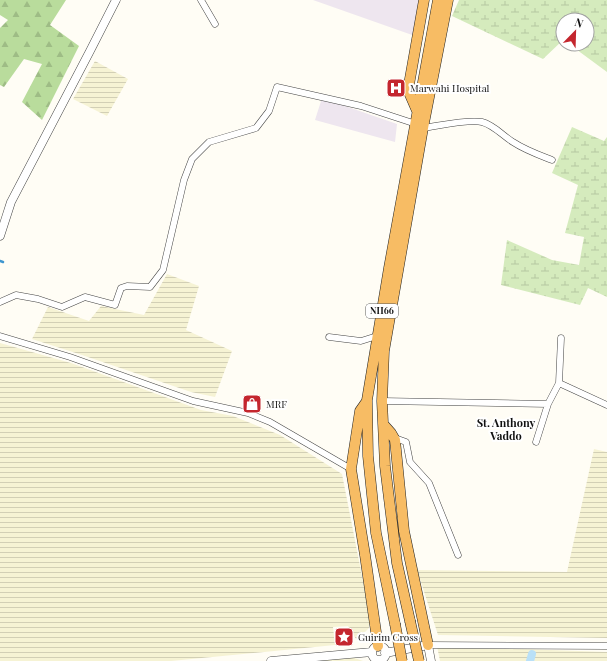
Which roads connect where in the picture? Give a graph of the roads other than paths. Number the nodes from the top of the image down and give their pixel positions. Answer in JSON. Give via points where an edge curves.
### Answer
{"nodes":[{"id":1,"x":116,"y":0,"type":"edge"},
{"id":2,"x":201,"y":0,"type":"edge"},
{"id":3,"x":424,"y":0,"type":"edge"},
{"id":4,"x":438,"y":0,"type":"edge"},
{"id":5,"x":448,"y":0,"type":"edge"},
{"id":6,"x":215,"y":24,"type":"dead end"},
{"id":7,"x":418,"y":113,"type":"junction"},
{"id":8,"x":420,"y":126,"type":"junction"},
{"id":9,"x":552,"y":160,"type":"dead end"},
{"id":10,"x":0,"y":236,"type":"edge"},
{"id":11,"x":0,"y":302,"type":"edge"},
{"id":12,"x":0,"y":336,"type":"edge"},
{"id":13,"x":378,"y":336,"type":"junction"},
{"id":14,"x":329,"y":337,"type":"dead end"},
{"id":15,"x":561,"y":338,"type":"dead end"},
{"id":16,"x":559,"y":382,"type":"junction"},
{"id":17,"x":367,"y":400,"type":"junction"},
{"id":18,"x":382,"y":401,"type":"junction"},
{"id":19,"x":548,"y":404,"type":"junction"},
{"id":20,"x":607,"y":405,"type":"edge"},
{"id":21,"x":383,"y":424,"type":"junction"},
{"id":22,"x":394,"y":438,"type":"junction"},
{"id":23,"x":536,"y":442,"type":"dead end"},
{"id":24,"x":351,"y":469,"type":"junction"},
{"id":25,"x":458,"y":556,"type":"dead end"},
{"id":26,"x":428,"y":645,"type":"junction"},
{"id":27,"x":607,"y":646,"type":"edge"},
{"id":28,"x":380,"y":654,"type":"edge"},
{"id":29,"x":271,"y":661,"type":"edge"},
{"id":30,"x":402,"y":661,"type":"edge"},
{"id":31,"x":419,"y":661,"type":"edge"},
{"id":32,"x":431,"y":661,"type":"edge"}],
"edges":[{"from":1,"to":10,"type":"street","via":[[11,202]]},
{"from":2,"to":6,"type":"street"},
{"from":3,"to":7,"type":"highway","via":[[408,90]]},
{"from":4,"to":7,"type":"highway","number":"NH66"},
{"from":5,"to":8,"type":"highway","number":"NH66"},
{"from":7,"to":8,"type":"highway","number":"NH66"},
{"from":8,"to":9,"type":"street","via":[[482,122],[531,152]]},
{"from":8,"to":11,"type":"street","via":[[361,106],[277,87],[269,111],[256,128],[209,142],[192,159],[184,180],[163,270],[150,287],[121,288],[114,305],[85,297],[62,307],[16,295]]},
{"from":8,"to":13,"type":"highway","number":"NH66","via":[[389,268]]},
{"from":8,"to":18,"type":"highway","number":"NH66","via":[[384,351]]},
{"from":12,"to":24,"type":"street","via":[[70,357],[193,400],[248,413],[270,422]]},
{"from":13,"to":14,"type":"street","via":[[361,341]]},
{"from":13,"to":17,"type":"highway","number":"NH66"},
{"from":15,"to":16,"type":"street"},
{"from":16,"to":19,"type":"street"},
{"from":16,"to":20,"type":"street"},
{"from":17,"to":24,"type":"highway","via":[[360,411]]},
{"from":17,"to":30,"type":"highway","number":"NH66","bridge":true,"via":[[368,456],[376,533]]},
{"from":18,"to":19,"type":"street"},
{"from":18,"to":21,"type":"highway","number":"NH66"},
{"from":19,"to":23,"type":"street"},
{"from":21,"to":22,"type":"highway"},
{"from":21,"to":31,"type":"highway","number":"NH66","bridge":true,"via":[[385,466],[397,562]]},
{"from":22,"to":25,"type":"street","via":[[406,442],[410,462],[428,483]]},
{"from":22,"to":26,"type":"highway","via":[[404,531]]},
{"from":24,"to":28,"type":"highway"},
{"from":26,"to":27,"type":"street"},
{"from":26,"to":28,"type":"street"},
{"from":26,"to":32,"type":"street"},
{"from":28,"to":29,"type":"street"}]}
